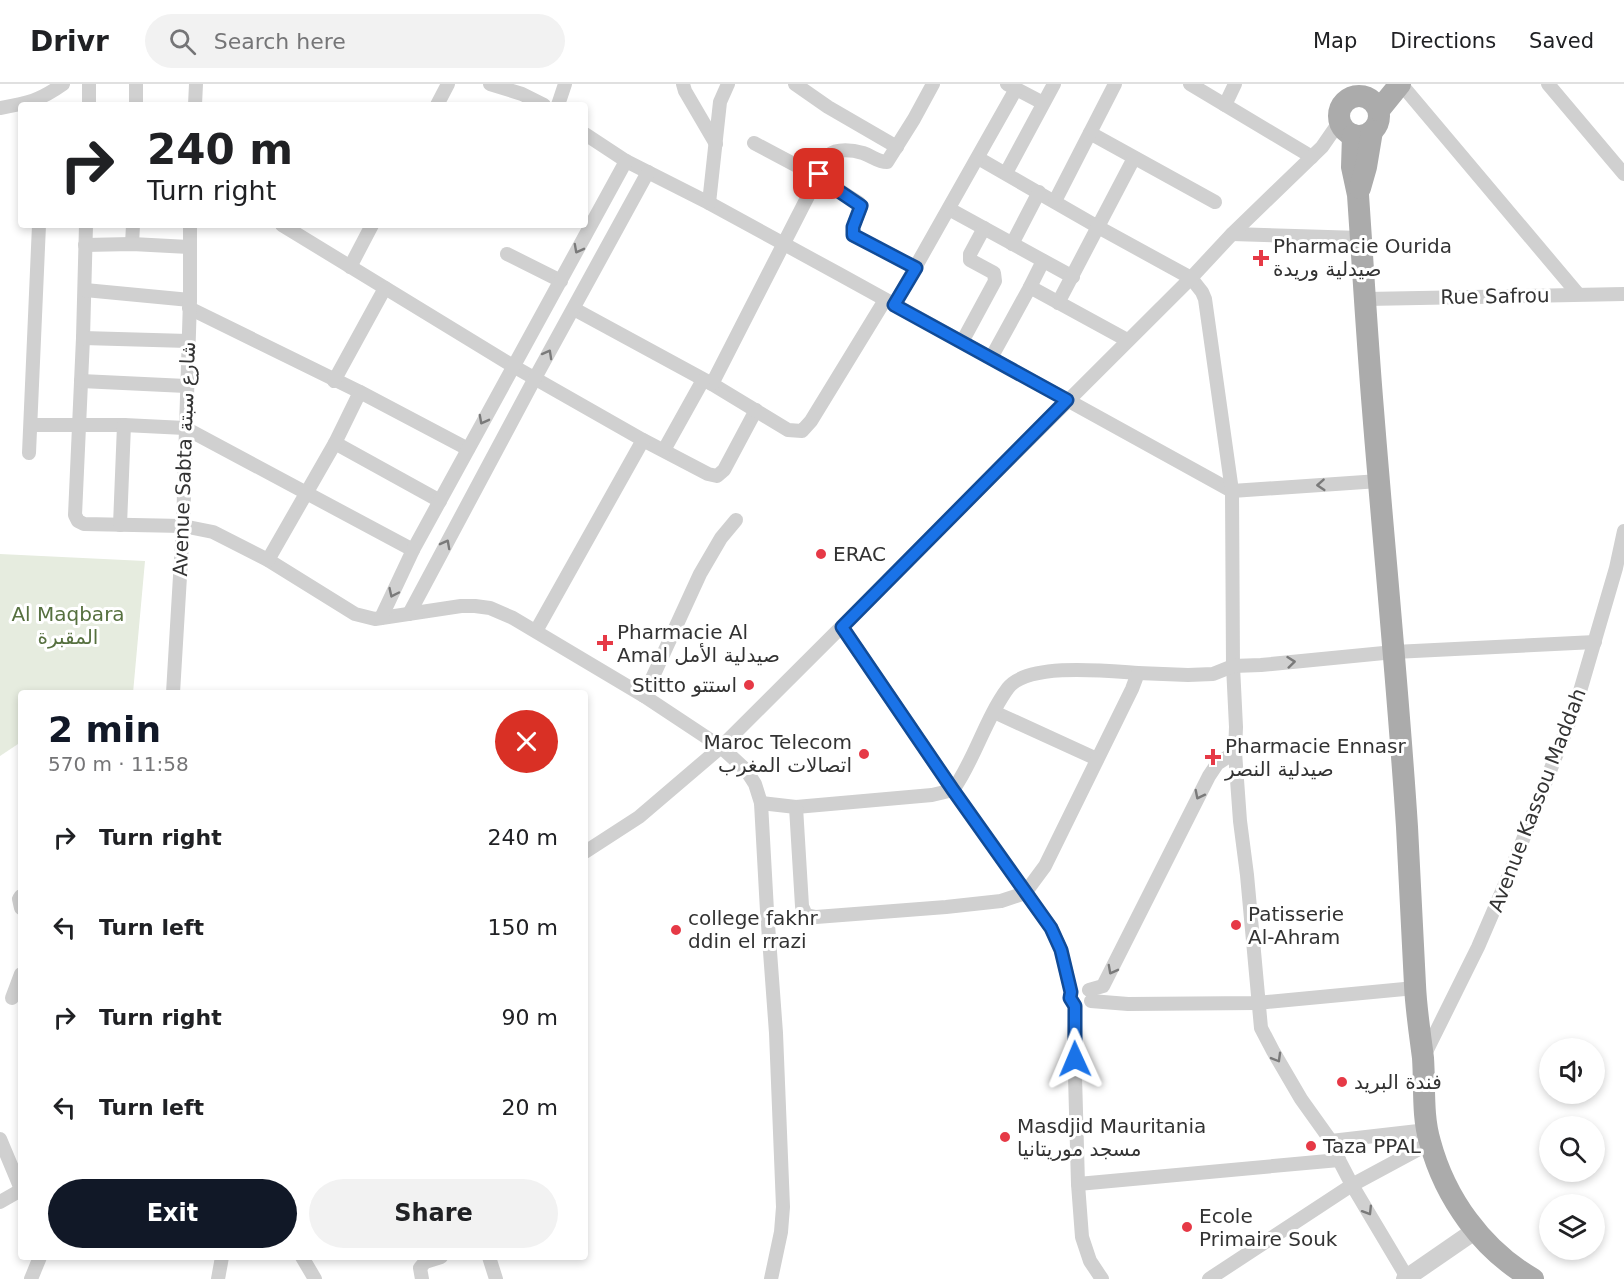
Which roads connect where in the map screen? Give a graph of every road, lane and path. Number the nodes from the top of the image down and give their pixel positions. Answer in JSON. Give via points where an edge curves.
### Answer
{"nodes":[{"id":1,"x":63,"y":84,"type":"edge"},
{"id":2,"x":89,"y":84,"type":"edge"},
{"id":3,"x":136,"y":84,"type":"edge"},
{"id":4,"x":196,"y":84,"type":"edge"},
{"id":5,"x":448,"y":84,"type":"edge"},
{"id":6,"x":490,"y":84,"type":"edge"},
{"id":7,"x":566,"y":84,"type":"edge"},
{"id":8,"x":683,"y":84,"type":"edge"},
{"id":9,"x":728,"y":84,"type":"edge"},
{"id":10,"x":795,"y":84,"type":"edge"},
{"id":11,"x":933,"y":84,"type":"edge"},
{"id":12,"x":1054,"y":84,"type":"edge"},
{"id":13,"x":1115,"y":84,"type":"edge"},
{"id":14,"x":1235,"y":84,"type":"edge"},
{"id":15,"x":1400,"y":84,"type":"edge"},
{"id":16,"x":1548,"y":84,"type":"edge"},
{"id":17,"x":1194,"y":85,"type":"edge"},
{"id":18,"x":1012,"y":87,"type":"edge"},
{"id":19,"x":31,"y":102,"type":"edge"},
{"id":20,"x":89,"y":102,"type":"edge"},
{"id":21,"x":136,"y":102,"type":"edge"},
{"id":22,"x":195,"y":102,"type":"edge"},
{"id":23,"x":439,"y":102,"type":"edge"},
{"id":24,"x":538,"y":102,"type":"edge"},
{"id":25,"x":559,"y":102,"type":"edge"},
{"id":26,"x":1043,"y":103,"type":"junction"},
{"id":27,"x":18,"y":105,"type":"edge"},
{"id":28,"x":1225,"y":105,"type":"junction"},
{"id":29,"x":0,"y":108,"type":"edge"},
{"id":30,"x":1361,"y":116,"type":"edge"},
{"id":31,"x":1090,"y":133,"type":"junction"},
{"id":32,"x":588,"y":136,"type":"edge"},
{"id":33,"x":754,"y":143,"type":"dead end"},
{"id":34,"x":716,"y":144,"type":"junction"},
{"id":35,"x":897,"y":147,"type":"junction"},
{"id":36,"x":1317,"y":152,"type":"junction"},
{"id":37,"x":978,"y":158,"type":"junction"},
{"id":38,"x":1134,"y":158,"type":"junction"},
{"id":39,"x":626,"y":161,"type":"junction"},
{"id":40,"x":648,"y":172,"type":"junction"},
{"id":41,"x":1006,"y":173,"type":"junction"},
{"id":42,"x":1624,"y":174,"type":"edge"},
{"id":43,"x":818,"y":177,"type":"junction"},
{"id":44,"x":1039,"y":192,"type":"junction"},
{"id":45,"x":1055,"y":201,"type":"junction"},
{"id":46,"x":1215,"y":202,"type":"dead end"},
{"id":47,"x":709,"y":203,"type":"junction"},
{"id":48,"x":949,"y":209,"type":"junction"},
{"id":49,"x":1098,"y":227,"type":"junction"},
{"id":50,"x":39,"y":228,"type":"edge"},
{"id":51,"x":86,"y":228,"type":"edge"},
{"id":52,"x":133,"y":228,"type":"edge"},
{"id":53,"x":190,"y":228,"type":"edge"},
{"id":54,"x":287,"y":228,"type":"edge"},
{"id":55,"x":370,"y":228,"type":"edge"},
{"id":56,"x":984,"y":228,"type":"junction"},
{"id":57,"x":1232,"y":234,"type":"junction"},
{"id":58,"x":1361,"y":238,"type":"junction"},
{"id":59,"x":132,"y":244,"type":"junction"},
{"id":60,"x":1012,"y":244,"type":"junction"},
{"id":61,"x":783,"y":245,"type":"junction"},
{"id":62,"x":85,"y":246,"type":"junction"},
{"id":63,"x":189,"y":247,"type":"junction"},
{"id":64,"x":507,"y":254,"type":"dead end"},
{"id":65,"x":1043,"y":261,"type":"junction"},
{"id":66,"x":350,"y":267,"type":"junction"},
{"id":67,"x":916,"y":268,"type":"junction"},
{"id":68,"x":1073,"y":277,"type":"junction"},
{"id":69,"x":1191,"y":278,"type":"junction"},
{"id":70,"x":561,"y":281,"type":"junction"},
{"id":71,"x":385,"y":288,"type":"junction"},
{"id":72,"x":1030,"y":288,"type":"junction"},
{"id":73,"x":85,"y":290,"type":"junction"},
{"id":74,"x":1578,"y":294,"type":"junction"},
{"id":75,"x":1624,"y":294,"type":"edge"},
{"id":76,"x":1366,"y":299,"type":"junction"},
{"id":77,"x":890,"y":303,"type":"junction"},
{"id":78,"x":1058,"y":303,"type":"junction"},
{"id":79,"x":189,"y":304,"type":"junction"},
{"id":80,"x":574,"y":309,"type":"junction"},
{"id":81,"x":83,"y":338,"type":"junction"},
{"id":82,"x":1127,"y":340,"type":"junction"},
{"id":83,"x":188,"y":341,"type":"junction"},
{"id":84,"x":962,"y":342,"type":"junction"},
{"id":85,"x":991,"y":358,"type":"junction"},
{"id":86,"x":513,"y":366,"type":"junction"},
{"id":87,"x":535,"y":378,"type":"junction"},
{"id":88,"x":81,"y":381,"type":"junction"},
{"id":89,"x":334,"y":381,"type":"junction"},
{"id":90,"x":707,"y":382,"type":"junction"},
{"id":91,"x":186,"y":386,"type":"junction"},
{"id":92,"x":360,"y":393,"type":"junction"},
{"id":93,"x":1067,"y":400,"type":"junction"},
{"id":94,"x":756,"y":410,"type":"junction"},
{"id":95,"x":31,"y":425,"type":"junction"},
{"id":96,"x":79,"y":425,"type":"junction"},
{"id":97,"x":124,"y":425,"type":"junction"},
{"id":98,"x":185,"y":429,"type":"junction"},
{"id":99,"x":643,"y":440,"type":"junction"},
{"id":100,"x":335,"y":443,"type":"junction"},
{"id":101,"x":468,"y":449,"type":"junction"},
{"id":102,"x":664,"y":450,"type":"junction"},
{"id":103,"x":29,"y":453,"type":"dead end"},
{"id":104,"x":1379,"y":480,"type":"junction"},
{"id":105,"x":1232,"y":491,"type":"junction"},
{"id":106,"x":306,"y":493,"type":"junction"},
{"id":107,"x":440,"y":501,"type":"junction"},
{"id":108,"x":736,"y":520,"type":"dead end"},
{"id":109,"x":120,"y":525,"type":"junction"},
{"id":110,"x":183,"y":526,"type":"junction"},
{"id":111,"x":1624,"y":531,"type":"edge"},
{"id":112,"x":413,"y":550,"type":"junction"},
{"id":113,"x":268,"y":560,"type":"junction"},
{"id":114,"x":409,"y":614,"type":"junction"},
{"id":115,"x":381,"y":618,"type":"junction"},
{"id":116,"x":842,"y":627,"type":"junction"},
{"id":117,"x":536,"y":631,"type":"junction"},
{"id":118,"x":1594,"y":642,"type":"junction"},
{"id":119,"x":1394,"y":652,"type":"junction"},
{"id":120,"x":1233,"y":666,"type":"junction"},
{"id":121,"x":1138,"y":673,"type":"junction"},
{"id":122,"x":173,"y":690,"type":"edge"},
{"id":123,"x":644,"y":696,"type":"junction"},
{"id":124,"x":994,"y":712,"type":"junction"},
{"id":125,"x":721,"y":747,"type":"junction"},
{"id":126,"x":1235,"y":752,"type":"junction"},
{"id":127,"x":1097,"y":759,"type":"junction"},
{"id":128,"x":953,"y":790,"type":"junction"},
{"id":129,"x":761,"y":803,"type":"junction"},
{"id":130,"x":796,"y":807,"type":"junction"},
{"id":131,"x":588,"y":850,"type":"edge"},
{"id":132,"x":1025,"y":893,"type":"junction"},
{"id":133,"x":18,"y":981,"type":"edge"},
{"id":134,"x":1415,"y":988,"type":"junction"},
{"id":135,"x":1071,"y":992,"type":"junction"},
{"id":136,"x":1090,"y":996,"type":"junction"},
{"id":137,"x":11,"y":998,"type":"edge"},
{"id":138,"x":1257,"y":1004,"type":"junction"},
{"id":139,"x":1075,"y":1006,"type":"junction"},
{"id":140,"x":1423,"y":1059,"type":"junction"},
{"id":141,"x":1428,"y":1136,"type":"junction"},
{"id":142,"x":0,"y":1138,"type":"edge"},
{"id":143,"x":1330,"y":1141,"type":"junction"},
{"id":144,"x":1339,"y":1160,"type":"junction"},
{"id":145,"x":18,"y":1183,"type":"edge"},
{"id":146,"x":1078,"y":1184,"type":"junction"},
{"id":147,"x":1352,"y":1185,"type":"junction"},
{"id":148,"x":18,"y":1192,"type":"edge"},
{"id":149,"x":0,"y":1202,"type":"edge"},
{"id":150,"x":1476,"y":1230,"type":"junction"},
{"id":151,"x":39,"y":1260,"type":"edge"},
{"id":152,"x":221,"y":1260,"type":"edge"},
{"id":153,"x":304,"y":1260,"type":"edge"},
{"id":154,"x":431,"y":1260,"type":"edge"},
{"id":155,"x":490,"y":1260,"type":"edge"},
{"id":156,"x":1407,"y":1278,"type":"edge"},
{"id":157,"x":31,"y":1279,"type":"edge"},
{"id":158,"x":218,"y":1279,"type":"edge"},
{"id":159,"x":315,"y":1279,"type":"edge"},
{"id":160,"x":422,"y":1279,"type":"edge"},
{"id":161,"x":496,"y":1279,"type":"edge"},
{"id":162,"x":771,"y":1279,"type":"edge"},
{"id":163,"x":1102,"y":1279,"type":"edge"},
{"id":164,"x":1209,"y":1279,"type":"edge"},
{"id":165,"x":1533,"y":1279,"type":"edge"}],
"edges":[{"from":1,"to":19,"type":"street"},
{"from":2,"to":20,"type":"street"},
{"from":3,"to":21,"type":"street"},
{"from":4,"to":22,"type":"street"},
{"from":5,"to":23,"type":"street"},
{"from":6,"to":24,"type":"street"},
{"from":7,"to":25,"type":"street"},
{"from":8,"to":34,"type":"street"},
{"from":9,"to":34,"type":"street","via":[[720,102]]},
{"from":10,"to":35,"type":"street"},
{"from":11,"to":35,"type":"street"},
{"from":12,"to":26,"type":"street"},
{"from":13,"to":31,"type":"street"},
{"from":14,"to":28,"type":"street"},
{"from":15,"to":30,"type":"main road"},
{"from":15,"to":74,"type":"street"},
{"from":16,"to":42,"type":"street"},
{"from":17,"to":28,"type":"street"},
{"from":18,"to":26,"type":"street"},
{"from":18,"to":37,"type":"street"},
{"from":26,"to":41,"type":"street"},
{"from":27,"to":29,"type":"street"},
{"from":28,"to":36,"type":"street"},
{"from":30,"to":36,"type":"street"},
{"from":30,"to":58,"type":"main road","via":[[1352,167]]},
{"from":31,"to":38,"type":"street"},
{"from":31,"to":45,"type":"street"},
{"from":32,"to":39,"type":"street"},
{"from":33,"to":43,"type":"street"},
{"from":34,"to":47,"type":"street"},
{"from":35,"to":43,"type":"street","via":[[885,163],[860,152],[833,152]]},
{"from":36,"to":57,"type":"street"},
{"from":37,"to":41,"type":"street"},
{"from":37,"to":48,"type":"street"},
{"from":38,"to":46,"type":"street"},
{"from":38,"to":49,"type":"street"},
{"from":39,"to":40,"type":"street"},
{"from":39,"to":70,"type":"street","one_way":true},
{"from":40,"to":47,"type":"street"},
{"from":40,"to":80,"type":"street"},
{"from":41,"to":44,"type":"street"},
{"from":43,"to":61,"type":"street"},
{"from":43,"to":67,"type":"street","via":[[861,206],[853,235]]},
{"from":44,"to":45,"type":"street"},
{"from":44,"to":60,"type":"street"},
{"from":45,"to":49,"type":"street"},
{"from":47,"to":61,"type":"street"},
{"from":48,"to":56,"type":"street"},
{"from":48,"to":67,"type":"street"},
{"from":49,"to":68,"type":"street"},
{"from":49,"to":69,"type":"street"},
{"from":50,"to":95,"type":"street"},
{"from":51,"to":62,"type":"street"},
{"from":52,"to":59,"type":"street"},
{"from":53,"to":63,"type":"street","name":"Avenue Sabta شارع سبتة"},
{"from":54,"to":66,"type":"street"},
{"from":55,"to":66,"type":"street"},
{"from":56,"to":60,"type":"street"},
{"from":56,"to":84,"type":"street","via":[[970,260],[994,273],[995,281]]},
{"from":57,"to":58,"type":"street"},
{"from":57,"to":69,"type":"street"},
{"from":58,"to":76,"type":"main road"},
{"from":59,"to":62,"type":"street"},
{"from":59,"to":63,"type":"street"},
{"from":60,"to":65,"type":"street"},
{"from":61,"to":77,"type":"street"},
{"from":61,"to":90,"type":"street"},
{"from":62,"to":73,"type":"street"},
{"from":63,"to":79,"type":"street","name":"Avenue Sabta شارع سبتة"},
{"from":64,"to":70,"type":"street"},
{"from":65,"to":68,"type":"street"},
{"from":65,"to":72,"type":"street"},
{"from":66,"to":71,"type":"street"},
{"from":67,"to":77,"type":"street"},
{"from":68,"to":78,"type":"street"},
{"from":69,"to":82,"type":"street"},
{"from":69,"to":105,"type":"street","via":[[1208,307]]},
{"from":70,"to":86,"type":"street"},
{"from":71,"to":86,"type":"street"},
{"from":71,"to":89,"type":"street"},
{"from":72,"to":78,"type":"street"},
{"from":72,"to":85,"type":"street"},
{"from":73,"to":79,"type":"street"},
{"from":73,"to":81,"type":"street"},
{"from":74,"to":75,"type":"street","name":"Rue Safrou"},
{"from":74,"to":76,"type":"street","name":"Rue Safrou"},
{"from":76,"to":104,"type":"main road"},
{"from":77,"to":84,"type":"street"},
{"from":77,"to":94,"type":"street","via":[[802,431],[788,430]]},
{"from":78,"to":82,"type":"street"},
{"from":79,"to":83,"type":"street","name":"Avenue Sabta شارع سبتة"},
{"from":79,"to":89,"type":"street"},
{"from":87,"to":80,"type":"street","one_way":true},
{"from":80,"to":90,"type":"street"},
{"from":81,"to":83,"type":"street"},
{"from":81,"to":88,"type":"street"},
{"from":82,"to":93,"type":"street"},
{"from":83,"to":91,"type":"street","name":"Avenue Sabta شارع سبتة"},
{"from":84,"to":85,"type":"street"},
{"from":85,"to":93,"type":"street"},
{"from":86,"to":87,"type":"street"},
{"from":86,"to":101,"type":"street","one_way":true},
{"from":87,"to":99,"type":"street"},
{"from":114,"to":87,"type":"street","one_way":true},
{"from":88,"to":91,"type":"street"},
{"from":88,"to":96,"type":"street"},
{"from":89,"to":92,"type":"street"},
{"from":90,"to":94,"type":"street"},
{"from":90,"to":102,"type":"street"},
{"from":91,"to":98,"type":"street","name":"Avenue Sabta شارع سبتة"},
{"from":92,"to":100,"type":"street"},
{"from":92,"to":101,"type":"street"},
{"from":93,"to":105,"type":"street"},
{"from":93,"to":116,"type":"street"},
{"from":94,"to":102,"type":"street","via":[[717,476]]},
{"from":95,"to":96,"type":"street"},
{"from":95,"to":103,"type":"street"},
{"from":96,"to":97,"type":"street"},
{"from":96,"to":109,"type":"street","via":[[76,519],[84,524]]},
{"from":97,"to":98,"type":"street"},
{"from":97,"to":109,"type":"street"},
{"from":98,"to":106,"type":"street"},
{"from":98,"to":110,"type":"street","name":"Avenue Sabta شارع سبتة"},
{"from":99,"to":102,"type":"street"},
{"from":99,"to":117,"type":"street"},
{"from":100,"to":106,"type":"street"},
{"from":100,"to":107,"type":"street"},
{"from":101,"to":107,"type":"street"},
{"from":104,"to":105,"type":"street","one_way":true},
{"from":104,"to":119,"type":"main road"},
{"from":105,"to":120,"type":"street"},
{"from":106,"to":112,"type":"street"},
{"from":106,"to":113,"type":"street"},
{"from":107,"to":112,"type":"street"},
{"from":108,"to":123,"type":"street","via":[[700,574]]},
{"from":109,"to":110,"type":"street"},
{"from":110,"to":113,"type":"street","via":[[213,532]]},
{"from":110,"to":122,"type":"street","name":"Avenue Sabta شارع سبتة"},
{"from":111,"to":118,"type":"street","name":"Avenue Kassou Maddah"},
{"from":112,"to":115,"type":"street","one_way":true},
{"from":113,"to":115,"type":"street","via":[[355,614]]},
{"from":114,"to":115,"type":"street"},
{"from":114,"to":117,"type":"street","via":[[475,606],[501,612]]},
{"from":116,"to":125,"type":"street"},
{"from":116,"to":128,"type":"street"},
{"from":117,"to":123,"type":"street"},
{"from":118,"to":119,"type":"street"},
{"from":118,"to":140,"type":"street","name":"Avenue Kassou Maddah","via":[[1575,705],[1509,875]]},
{"from":120,"to":119,"type":"street","one_way":true},
{"from":119,"to":134,"type":"main road"},
{"from":120,"to":121,"type":"street","via":[[1213,674]]},
{"from":120,"to":126,"type":"street"},
{"from":121,"to":124,"type":"street","via":[[1038,673],[1009,686]]},
{"from":121,"to":127,"type":"street"},
{"from":123,"to":125,"type":"street"},
{"from":124,"to":127,"type":"street"},
{"from":124,"to":128,"type":"street"},
{"from":125,"to":129,"type":"street","via":[[746,770]]},
{"from":125,"to":131,"type":"street","via":[[639,817]]},
{"from":126,"to":136,"type":"street","one_way":true,"via":[[1217,764],[1209,776],[1103,986]]},
{"from":126,"to":138,"type":"street"},
{"from":127,"to":132,"type":"street","via":[[1045,866]]},
{"from":128,"to":130,"type":"street"},
{"from":128,"to":132,"type":"street"},
{"from":129,"to":130,"type":"street"},
{"from":129,"to":162,"type":"street","via":[[783,1207]]},
{"from":130,"to":132,"type":"street","via":[[802,906],[806,915],[946,907],[1001,901]]},
{"from":132,"to":135,"type":"street","via":[[1051,928]]},
{"from":133,"to":137,"type":"street"},
{"from":134,"to":138,"type":"street"},
{"from":134,"to":140,"type":"main road"},
{"from":135,"to":136,"type":"street","via":[[1084,987]]},
{"from":135,"to":139,"type":"street"},
{"from":136,"to":138,"type":"street","via":[[1128,1004]]},
{"from":136,"to":139,"type":"street","via":[[1086,1007]]},
{"from":138,"to":143,"type":"street","one_way":true,"via":[[1261,1028],[1273,1052]]},
{"from":139,"to":146,"type":"street"},
{"from":140,"to":141,"type":"main road"},
{"from":141,"to":143,"type":"street"},
{"from":141,"to":147,"type":"street"},
{"from":141,"to":150,"type":"main road","via":[[1448,1189]]},
{"from":142,"to":145,"type":"street"},
{"from":143,"to":144,"type":"street"},
{"from":144,"to":146,"type":"street"},
{"from":144,"to":147,"type":"street"},
{"from":146,"to":163,"type":"street","via":[[1082,1237],[1090,1261]]},
{"from":147,"to":156,"type":"street","one_way":true},
{"from":147,"to":164,"type":"street"},
{"from":148,"to":149,"type":"street"},
{"from":150,"to":156,"type":"street"},
{"from":150,"to":165,"type":"main road","via":[[1506,1261]]},
{"from":151,"to":157,"type":"street"},
{"from":152,"to":158,"type":"street"},
{"from":153,"to":159,"type":"street"},
{"from":154,"to":160,"type":"street","via":[[420,1268]]},
{"from":155,"to":161,"type":"street"}]}
